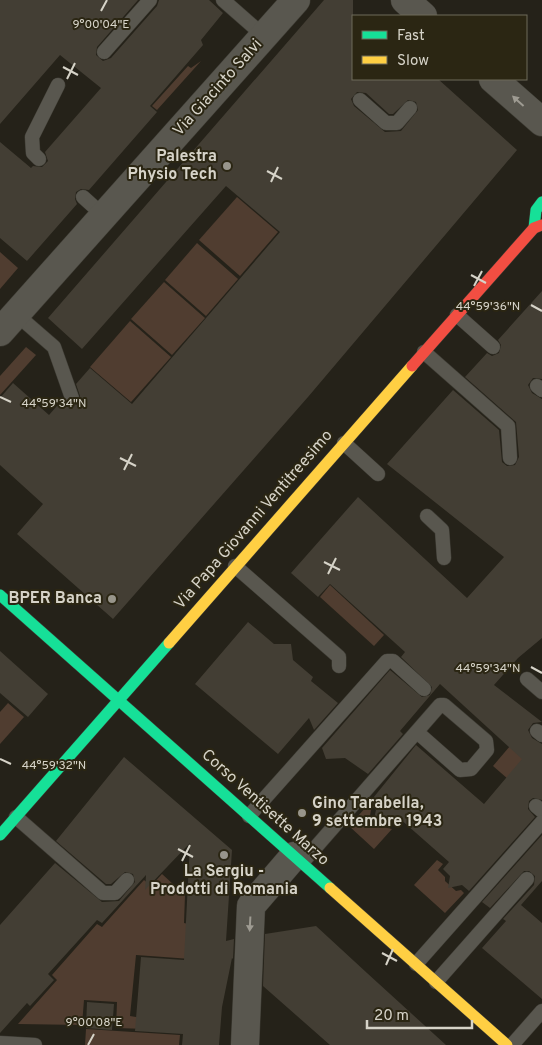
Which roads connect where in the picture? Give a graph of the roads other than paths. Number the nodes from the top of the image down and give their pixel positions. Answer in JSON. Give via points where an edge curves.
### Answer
{"nodes":[{"id":1,"x":150,"y":0,"type":"edge"},
{"id":2,"x":223,"y":0,"type":"edge"},
{"id":3,"x":296,"y":0,"type":"edge"},
{"id":4,"x":264,"y":36,"type":"junction"},
{"id":5,"x":104,"y":52,"type":"dead end"},
{"id":6,"x":494,"y":80,"type":"edge"},
{"id":7,"x":58,"y":85,"type":"dead end"},
{"id":8,"x":360,"y":100,"type":"dead end"},
{"id":9,"x":410,"y":108,"type":"dead end"},
{"id":10,"x":542,"y":122,"type":"edge"},
{"id":11,"x":39,"y":159,"type":"dead end"},
{"id":12,"x":83,"y":197,"type":"dead end"},
{"id":13,"x":542,"y":202,"type":"edge"},
{"id":14,"x":104,"y":216,"type":"junction"},
{"id":15,"x":538,"y":227,"type":"edge"},
{"id":16,"x":457,"y":315,"type":"junction"},
{"id":17,"x":8,"y":323,"type":"edge"},
{"id":18,"x":493,"y":347,"type":"dead end"},
{"id":19,"x":424,"y":352,"type":"junction"},
{"id":20,"x":72,"y":398,"type":"dead end"},
{"id":21,"x":344,"y":443,"type":"junction"},
{"id":22,"x":510,"y":458,"type":"dead end"},
{"id":23,"x":378,"y":474,"type":"dead end"},
{"id":24,"x":426,"y":516,"type":"dead end"},
{"id":25,"x":444,"y":558,"type":"dead end"},
{"id":26,"x":235,"y":566,"type":"junction"},
{"id":27,"x":2,"y":602,"type":"edge"},
{"id":28,"x":339,"y":666,"type":"dead end"},
{"id":29,"x":527,"y":679,"type":"dead end"},
{"id":30,"x":424,"y":689,"type":"dead end"},
{"id":31,"x":542,"y":692,"type":"edge"},
{"id":32,"x":118,"y":700,"type":"junction"},
{"id":33,"x":417,"y":732,"type":"junction"},
{"id":34,"x":249,"y":816,"type":"junction"},
{"id":35,"x":16,"y":818,"type":"junction"},
{"id":36,"x":542,"y":822,"type":"edge"},
{"id":37,"x":0,"y":835,"type":"edge"},
{"id":38,"x":298,"y":860,"type":"junction"},
{"id":39,"x":127,"y":880,"type":"dead end"},
{"id":40,"x":527,"y":880,"type":"dead end"},
{"id":41,"x":416,"y":964,"type":"junction"},
{"id":42,"x":436,"y":982,"type":"junction"},
{"id":43,"x":542,"y":1011,"type":"edge"},
{"id":44,"x":0,"y":1043,"type":"edge"},
{"id":45,"x":35,"y":1045,"type":"edge"},
{"id":46,"x":245,"y":1045,"type":"edge"},
{"id":47,"x":507,"y":1045,"type":"edge"},
{"id":48,"x":512,"y":1045,"type":"edge"}],
"edges":[{"from":1,"to":5,"type":"lane"},
{"from":2,"to":4,"type":"lane"},
{"from":3,"to":4,"type":"street","name":"Via Giacinto Salvi"},
{"from":4,"to":14,"type":"street","name":"Via Giacinto Salvi"},
{"from":10,"to":6,"type":"street","one_way":true},
{"from":7,"to":11,"type":"lane","via":[[32,137],[33,153]]},
{"from":8,"to":9,"type":"lane","via":[[386,123],[397,123]]},
{"from":12,"to":14,"type":"lane"},
{"from":13,"to":15,"type":"street","name":"Via Papa Giovanni Ventitreesimo","via":[[536,210]]},
{"from":14,"to":17,"type":"street","name":"Via Giacinto Salvi"},
{"from":15,"to":16,"type":"street","name":"Via Papa Giovanni Ventitreesimo"},
{"from":16,"to":18,"type":"lane"},
{"from":16,"to":19,"type":"street","name":"Via Papa Giovanni Ventitreesimo"},
{"from":17,"to":20,"type":"lane","via":[[54,347]]},
{"from":19,"to":21,"type":"street","name":"Via Papa Giovanni Ventitreesimo"},
{"from":19,"to":22,"type":"lane","via":[[508,426]]},
{"from":21,"to":23,"type":"lane"},
{"from":21,"to":26,"type":"street","name":"Via Papa Giovanni Ventitreesimo"},
{"from":24,"to":25,"type":"lane","via":[[442,530]]},
{"from":26,"to":28,"type":"lane","via":[[339,657]]},
{"from":26,"to":32,"type":"street","name":"Via Papa Giovanni Ventitreesimo"},
{"from":27,"to":32,"type":"street","name":"Corso Ventisette Marzo"},
{"from":29,"to":31,"type":"lane"},
{"from":30,"to":34,"type":"lane","via":[[394,661],[387,661]]},
{"from":32,"to":34,"type":"street","name":"Corso Ventisette Marzo"},
{"from":32,"to":35,"type":"street","name":"Via Papa Giovanni Ventitreesimo"},
{"from":33,"to":33,"type":"lane","via":[[460,770],[471,769],[487,750],[486,741],[444,705]]},
{"from":33,"to":38,"type":"lane"},
{"from":34,"to":38,"type":"street","name":"Corso Ventisette Marzo"},
{"from":35,"to":37,"type":"street","name":"Via Papa Giovanni Ventitreesimo"},
{"from":35,"to":39,"type":"lane","via":[[103,893],[115,893]]},
{"from":36,"to":41,"type":"lane"},
{"from":38,"to":41,"type":"street","name":"Corso Ventisette Marzo"},
{"from":38,"to":46,"type":"street","one_way":true,"via":[[251,906]]},
{"from":40,"to":42,"type":"lane"},
{"from":41,"to":42,"type":"street","name":"Corso Ventisette Marzo"},
{"from":42,"to":47,"type":"street","name":"Corso Ventisette Marzo"},
{"from":43,"to":48,"type":"lane"},
{"from":44,"to":45,"type":"lane"}]}
